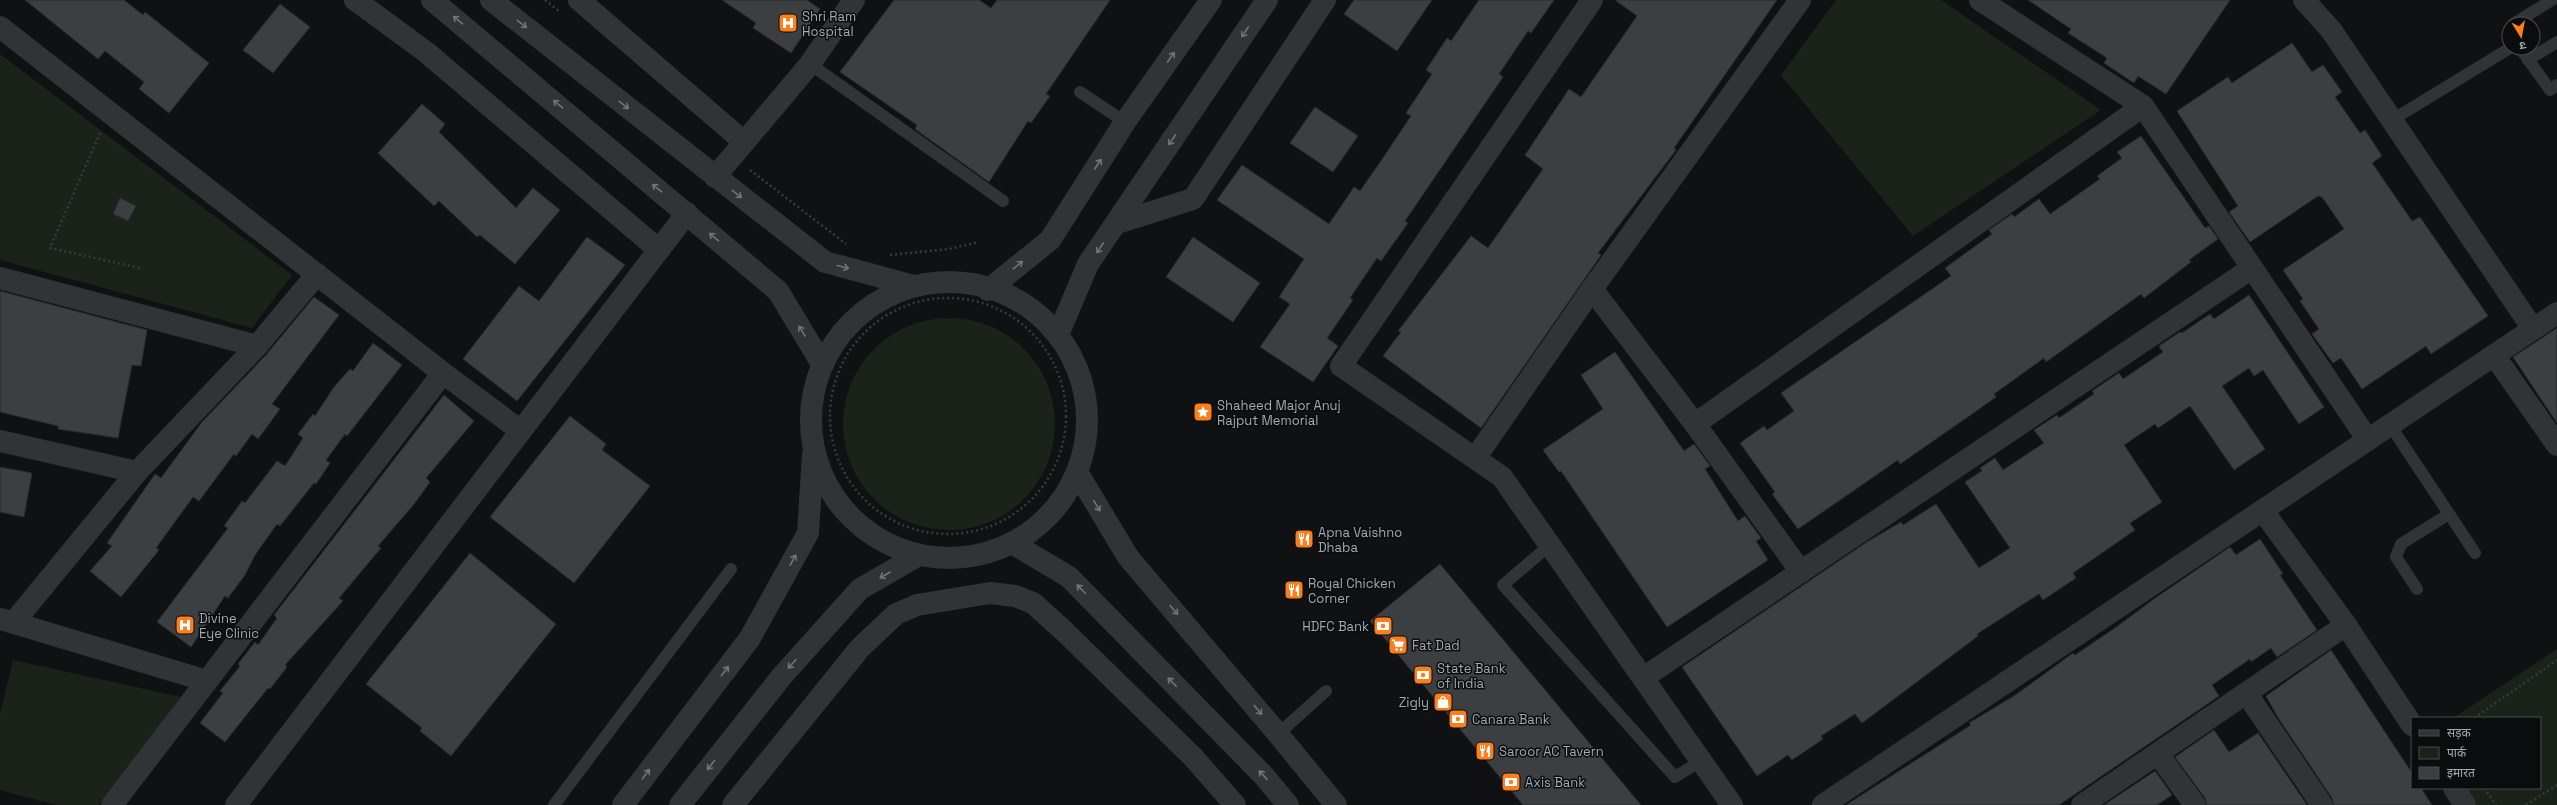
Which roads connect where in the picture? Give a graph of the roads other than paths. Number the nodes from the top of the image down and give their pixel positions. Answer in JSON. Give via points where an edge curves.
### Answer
{"nodes":[{"id":1,"x":355,"y":0,"type":"edge"},
{"id":2,"x":432,"y":0,"type":"edge"},
{"id":3,"x":491,"y":0,"type":"edge"},
{"id":4,"x":579,"y":0,"type":"edge"},
{"id":5,"x":854,"y":0,"type":"edge"},
{"id":6,"x":1267,"y":0,"type":"edge"},
{"id":7,"x":1325,"y":0,"type":"edge"},
{"id":8,"x":1592,"y":0,"type":"edge"},
{"id":9,"x":1800,"y":0,"type":"edge"},
{"id":10,"x":1980,"y":0,"type":"edge"},
{"id":11,"x":2552,"y":0,"type":"edge"},
{"id":12,"x":1206,"y":2,"type":"edge"},
{"id":13,"x":2309,"y":2,"type":"edge"},
{"id":14,"x":2526,"y":16,"type":"edge"},
{"id":15,"x":0,"y":27,"type":"edge"},
{"id":16,"x":2557,"y":42,"type":"edge"},
{"id":17,"x":2501,"y":53,"type":"edge"},
{"id":18,"x":2525,"y":56,"type":"edge"},
{"id":19,"x":2528,"y":60,"type":"junction"},
{"id":20,"x":810,"y":64,"type":"junction"},
{"id":21,"x":2557,"y":85,"type":"edge"},
{"id":22,"x":1080,"y":92,"type":"dead end"},
{"id":23,"x":2143,"y":106,"type":"junction"},
{"id":24,"x":2392,"y":120,"type":"junction"},
{"id":25,"x":1125,"y":122,"type":"junction"},
{"id":26,"x":743,"y":141,"type":"junction"},
{"id":27,"x":715,"y":177,"type":"junction"},
{"id":28,"x":1004,"y":201,"type":"dead end"},
{"id":29,"x":687,"y":213,"type":"junction"},
{"id":30,"x":1117,"y":222,"type":"junction"},
{"id":31,"x":659,"y":250,"type":"junction"},
{"id":32,"x":2252,"y":268,"type":"junction"},
{"id":33,"x":317,"y":274,"type":"junction"},
{"id":34,"x":0,"y":278,"type":"edge"},
{"id":35,"x":914,"y":286,"type":"junction"},
{"id":36,"x":1592,"y":289,"type":"junction"},
{"id":37,"x":988,"y":290,"type":"junction"},
{"id":38,"x":2557,"y":313,"type":"edge"},
{"id":39,"x":2533,"y":329,"type":"junction"},
{"id":40,"x":1058,"y":335,"type":"junction"},
{"id":41,"x":257,"y":346,"type":"junction"},
{"id":42,"x":2494,"y":355,"type":"junction"},
{"id":43,"x":822,"y":364,"type":"junction"},
{"id":44,"x":443,"y":373,"type":"junction"},
{"id":45,"x":1695,"y":424,"type":"junction"},
{"id":46,"x":2390,"y":425,"type":"junction"},
{"id":47,"x":521,"y":431,"type":"junction"},
{"id":48,"x":2368,"y":440,"type":"junction"},
{"id":49,"x":0,"y":441,"type":"edge"},
{"id":50,"x":2557,"y":445,"type":"edge"},
{"id":51,"x":814,"y":452,"type":"junction"},
{"id":52,"x":1476,"y":457,"type":"junction"},
{"id":53,"x":137,"y":472,"type":"junction"},
{"id":54,"x":1077,"y":472,"type":"junction"},
{"id":55,"x":2263,"y":510,"type":"junction"},
{"id":56,"x":2449,"y":514,"type":"junction"},
{"id":57,"x":1012,"y":543,"type":"junction"},
{"id":58,"x":1550,"y":545,"type":"junction"},
{"id":59,"x":2475,"y":553,"type":"dead end"},
{"id":60,"x":919,"y":555,"type":"junction"},
{"id":61,"x":731,"y":569,"type":"dead end"},
{"id":62,"x":1801,"y":572,"type":"junction"},
{"id":63,"x":2417,"y":589,"type":"dead end"},
{"id":64,"x":7,"y":620,"type":"edge"},
{"id":65,"x":2346,"y":625,"type":"junction"},
{"id":66,"x":1643,"y":678,"type":"junction"},
{"id":67,"x":207,"y":681,"type":"junction"},
{"id":68,"x":1326,"y":691,"type":"dead end"},
{"id":69,"x":2247,"y":694,"type":"junction"},
{"id":70,"x":2411,"y":723,"type":"edge"},
{"id":71,"x":1278,"y":734,"type":"junction"},
{"id":72,"x":2158,"y":754,"type":"junction"},
{"id":73,"x":1701,"y":761,"type":"junction"},
{"id":74,"x":2455,"y":789,"type":"edge"},
{"id":75,"x":112,"y":805,"type":"edge"},
{"id":76,"x":236,"y":805,"type":"edge"},
{"id":77,"x":554,"y":805,"type":"edge"},
{"id":78,"x":623,"y":805,"type":"edge"},
{"id":79,"x":680,"y":805,"type":"edge"},
{"id":80,"x":733,"y":805,"type":"edge"},
{"id":81,"x":1235,"y":805,"type":"edge"},
{"id":82,"x":1287,"y":805,"type":"edge"},
{"id":83,"x":1336,"y":805,"type":"edge"},
{"id":84,"x":1732,"y":805,"type":"edge"},
{"id":85,"x":1823,"y":805,"type":"edge"},
{"id":86,"x":2082,"y":805,"type":"edge"},
{"id":87,"x":2195,"y":805,"type":"edge"},
{"id":88,"x":2322,"y":805,"type":"edge"},
{"id":89,"x":2465,"y":805,"type":"edge"}],
"edges":[{"from":1,"to":31,"type":"street","via":[[426,52]]},
{"from":29,"to":2,"type":"street","one_way":true},
{"from":3,"to":27,"type":"street","one_way":true},
{"from":4,"to":26,"type":"street"},
{"from":5,"to":20,"type":"street"},
{"from":6,"to":30,"type":"street","one_way":true},
{"from":7,"to":30,"type":"street","via":[[1193,199]]},
{"from":8,"to":52,"type":"street","via":[[1341,366]]},
{"from":9,"to":36,"type":"street"},
{"from":10,"to":23,"type":"street"},
{"from":11,"to":14,"type":"lane"},
{"from":25,"to":12,"type":"street","one_way":true},
{"from":13,"to":24,"type":"street","via":[[2332,30]]},
{"from":15,"to":33,"type":"street"},
{"from":16,"to":19,"type":"lane"},
{"from":17,"to":24,"type":"lane"},
{"from":18,"to":19,"type":"lane"},
{"from":19,"to":21,"type":"lane","via":[[2550,90]]},
{"from":20,"to":26,"type":"street"},
{"from":20,"to":28,"type":"lane"},
{"from":22,"to":25,"type":"lane"},
{"from":23,"to":32,"type":"street"},
{"from":23,"to":45,"type":"street"},
{"from":24,"to":39,"type":"street"},
{"from":37,"to":25,"type":"street","one_way":true,"via":[[1050,240]]},
{"from":26,"to":27,"type":"street"},
{"from":27,"to":35,"type":"street","one_way":true,"via":[[825,262]]},
{"from":29,"to":31,"type":"street"},
{"from":43,"to":29,"type":"street","one_way":true,"via":[[778,291]]},
{"from":30,"to":40,"type":"street","one_way":true,"via":[[1088,264]]},
{"from":31,"to":47,"type":"street"},
{"from":32,"to":48,"type":"street"},
{"from":32,"to":62,"type":"street"},
{"from":33,"to":41,"type":"street"},
{"from":33,"to":44,"type":"street"},
{"from":34,"to":41,"type":"street"},
{"from":35,"to":37,"type":"street","via":[[964,282]]},
{"from":35,"to":43,"type":"street","via":[[871,306],[846,327]]},
{"from":36,"to":45,"type":"street"},
{"from":36,"to":52,"type":"street"},
{"from":37,"to":40,"type":"street","via":[[1014,298]]},
{"from":38,"to":39,"type":"street"},
{"from":39,"to":42,"type":"street"},
{"from":40,"to":54,"type":"street","via":[[1072,355],[1081,377],[1087,405],[1087,438]]},
{"from":41,"to":53,"type":"street"},
{"from":42,"to":46,"type":"street"},
{"from":42,"to":50,"type":"street"},
{"from":43,"to":51,"type":"street","via":[[811,399],[810,427]]},
{"from":44,"to":47,"type":"street"},
{"from":44,"to":67,"type":"street"},
{"from":45,"to":62,"type":"street"},
{"from":46,"to":48,"type":"street"},
{"from":46,"to":56,"type":"lane"},
{"from":47,"to":76,"type":"street"},
{"from":48,"to":55,"type":"street"},
{"from":49,"to":53,"type":"street"},
{"from":51,"to":60,"type":"street","via":[[833,496],[871,535]]},
{"from":78,"to":51,"type":"street","one_way":true,"via":[[750,638],[808,533]]},
{"from":52,"to":58,"type":"street","via":[[1502,477]]},
{"from":53,"to":64,"type":"street"},
{"from":54,"to":57,"type":"street","via":[[1052,512]]},
{"from":54,"to":71,"type":"street","one_way":true,"via":[[1128,556]]},
{"from":55,"to":65,"type":"street"},
{"from":55,"to":85,"type":"street"},
{"from":56,"to":59,"type":"lane"},
{"from":56,"to":63,"type":"lane","via":[[2401,544],[2398,549],[2396,557]]},
{"from":57,"to":60,"type":"street","via":[[986,553],[962,558]]},
{"from":82,"to":57,"type":"street","one_way":true,"via":[[1264,776],[1070,577]]},
{"from":58,"to":66,"type":"street"},
{"from":58,"to":73,"type":"lane","via":[[1503,585],[1675,777]]},
{"from":60,"to":79,"type":"street","one_way":true,"via":[[860,589],[782,676]]},
{"from":61,"to":77,"type":"lane"},
{"from":62,"to":66,"type":"street"},
{"from":64,"to":67,"type":"street"},
{"from":65,"to":69,"type":"street"},
{"from":65,"to":70,"type":"street"},
{"from":66,"to":73,"type":"street"},
{"from":67,"to":75,"type":"street"},
{"from":68,"to":71,"type":"lane"},
{"from":69,"to":72,"type":"street"},
{"from":69,"to":88,"type":"street"},
{"from":71,"to":83,"type":"street"},
{"from":72,"to":86,"type":"street"},
{"from":72,"to":87,"type":"street"},
{"from":73,"to":84,"type":"street"},
{"from":74,"to":89,"type":"street"},
{"from":80,"to":81,"type":"street","via":[[860,648],[896,614],[916,605],[990,593],[1015,596],[1033,603],[1064,630],[1188,752]]}]}
